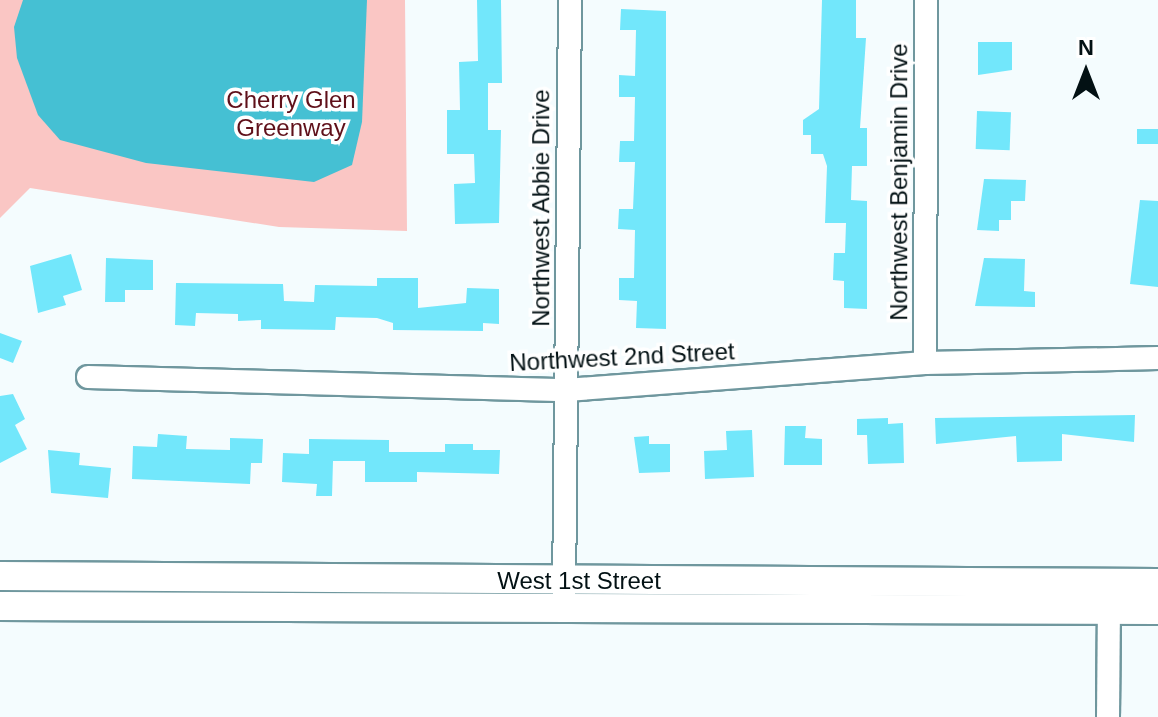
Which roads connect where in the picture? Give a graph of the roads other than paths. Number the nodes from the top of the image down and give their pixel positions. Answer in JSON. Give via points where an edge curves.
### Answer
{"nodes":[{"id":1,"x":570,"y":0,"type":"edge"},
{"id":2,"x":926,"y":0,"type":"edge"},
{"id":3,"x":1158,"y":358,"type":"edge"},
{"id":4,"x":925,"y":363,"type":"junction"},
{"id":5,"x":88,"y":377,"type":"dead end"},
{"id":6,"x":566,"y":390,"type":"junction"},
{"id":7,"x":0,"y":576,"type":"edge"},
{"id":8,"x":1158,"y":583,"type":"edge"},
{"id":9,"x":564,"y":595,"type":"junction"},
{"id":10,"x":1109,"y":597,"type":"junction"},
{"id":11,"x":0,"y":606,"type":"edge"},
{"id":12,"x":1158,"y":610,"type":"edge"},
{"id":13,"x":1108,"y":717,"type":"edge"}],
"edges":[{"from":1,"to":6,"type":"street","name":"Northwest Abbie Drive"},
{"from":2,"to":4,"type":"street","name":"Northwest Benjamin Drive"},
{"from":3,"to":4,"type":"street","name":"Northwest 2nd Street"},
{"from":4,"to":6,"type":"street","name":"Northwest 2nd Street"},
{"from":5,"to":6,"type":"street","name":"Northwest 2nd Street"},
{"from":6,"to":9,"type":"street","name":"Northwest Abbie Drive"},
{"from":7,"to":9,"type":"main road","name":"West 1st Street"},
{"from":8,"to":10,"type":"main road","name":"West 1st Street"},
{"from":9,"to":10,"type":"main road","name":"West 1st Street"},
{"from":9,"to":11,"type":"main road","name":"West 1st Street"},
{"from":10,"to":12,"type":"main road","name":"West 1st Street"},
{"from":10,"to":13,"type":"street"}]}
